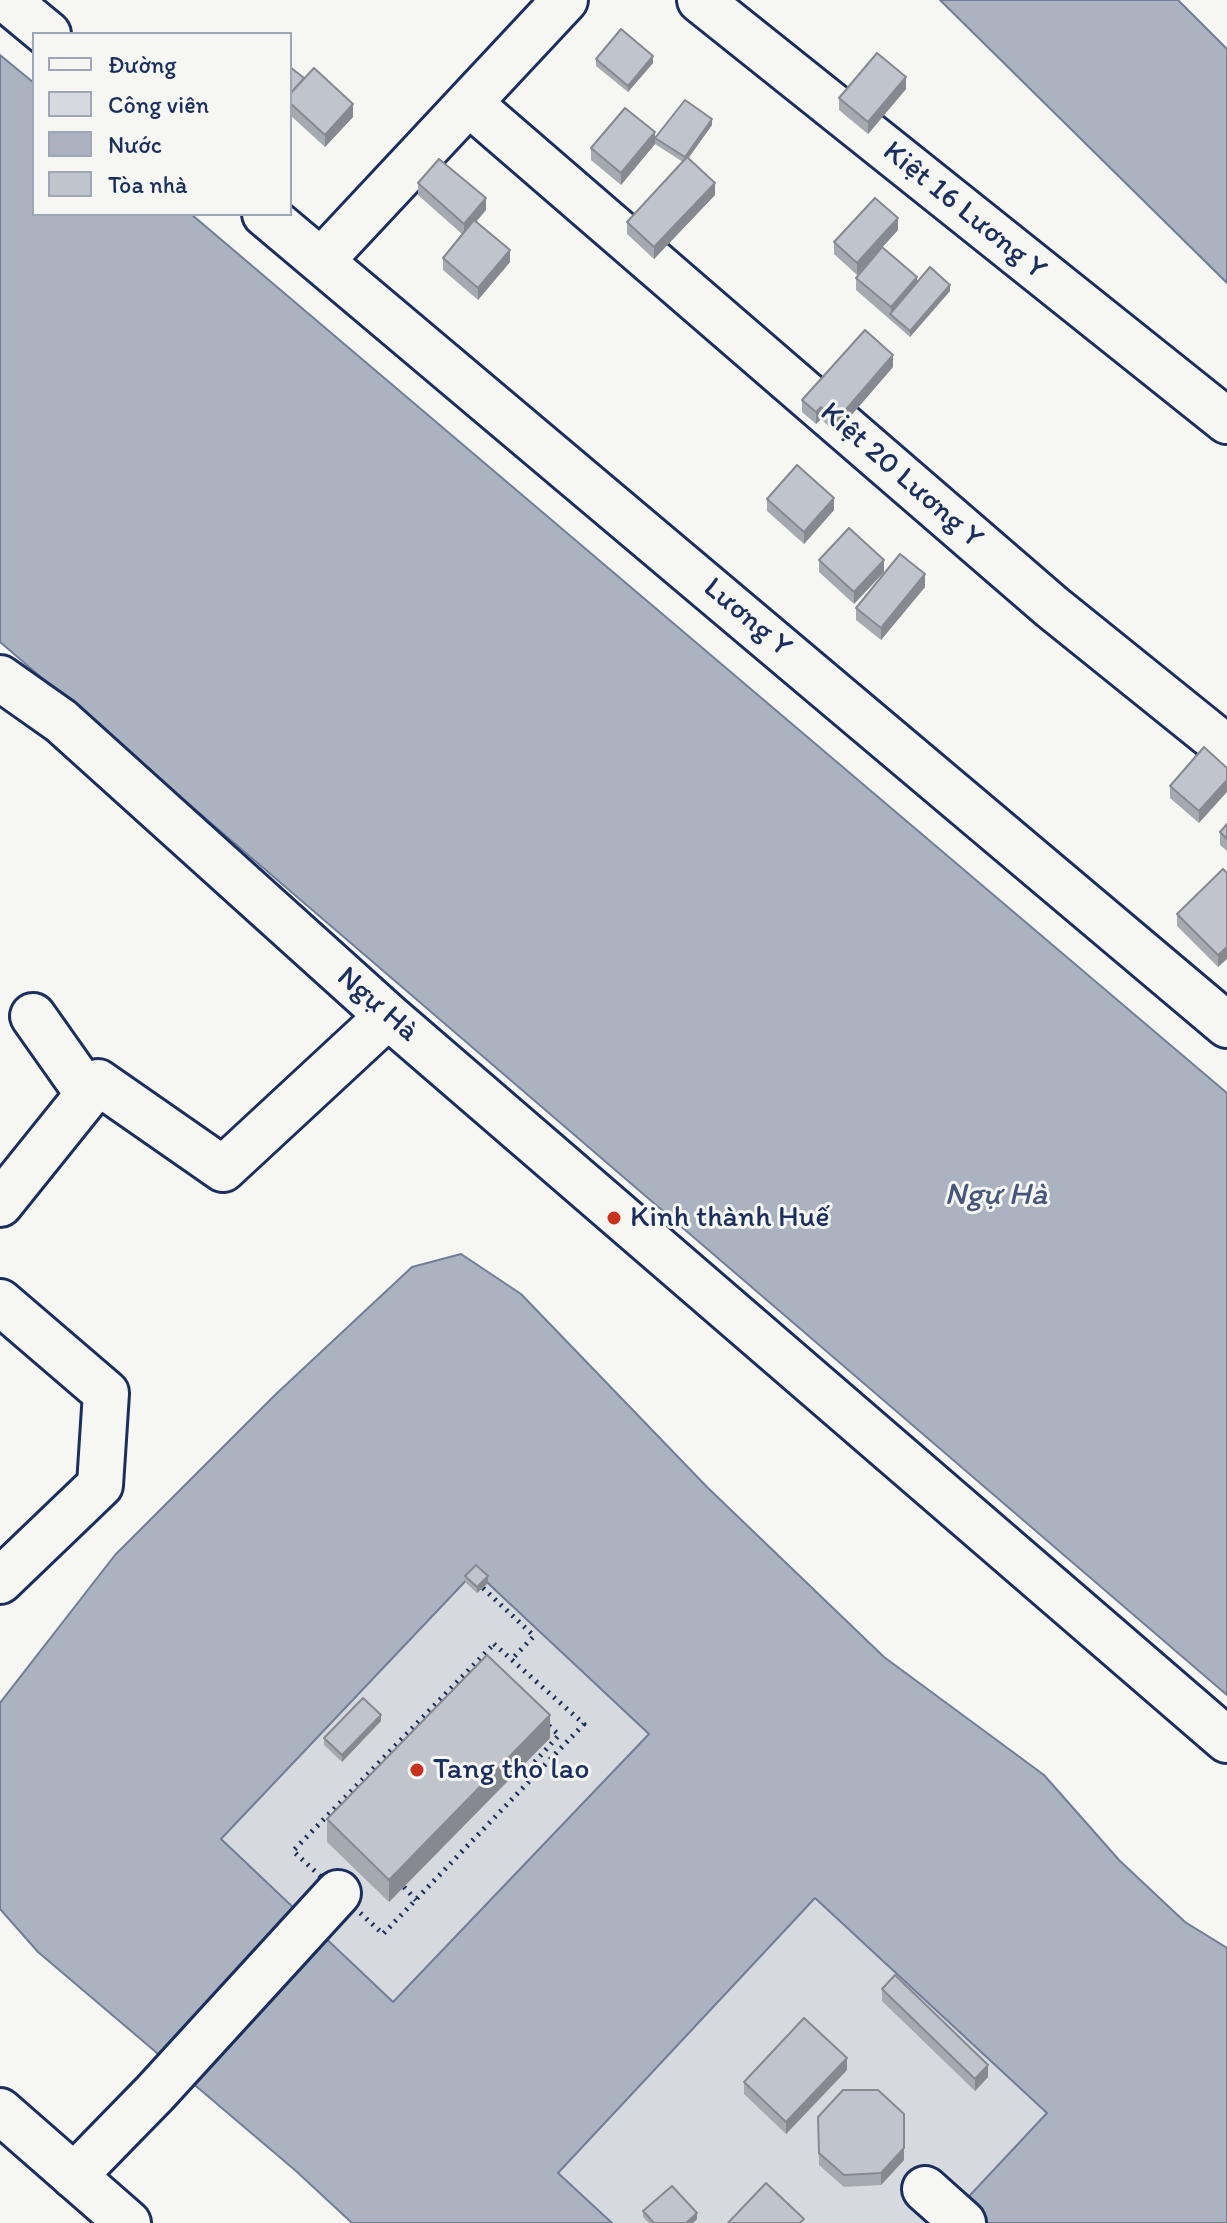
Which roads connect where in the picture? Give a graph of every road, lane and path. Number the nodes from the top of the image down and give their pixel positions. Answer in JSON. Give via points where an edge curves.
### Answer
{"nodes":[{"id":1,"x":7,"y":0,"type":"edge"},
{"id":2,"x":565,"y":0,"type":"edge"},
{"id":3,"x":700,"y":0,"type":"edge"},
{"id":4,"x":46,"y":32,"type":"edge"},
{"id":5,"x":470,"y":104,"type":"junction"},
{"id":6,"x":267,"y":216,"type":"edge"},
{"id":7,"x":321,"y":261,"type":"junction"},
{"id":8,"x":1227,"y":421,"type":"edge"},
{"id":9,"x":0,"y":678,"type":"edge"},
{"id":10,"x":1227,"y":748,"type":"edge"},
{"id":11,"x":33,"y":1016,"type":"dead end"},
{"id":12,"x":388,"y":1016,"type":"junction"},
{"id":13,"x":1227,"y":1025,"type":"edge"},
{"id":14,"x":88,"y":1094,"type":"junction"},
{"id":15,"x":0,"y":1204,"type":"edge"},
{"id":16,"x":0,"y":1302,"type":"edge"},
{"id":17,"x":0,"y":1581,"type":"edge"},
{"id":18,"x":483,"y":1588,"type":"edge"},
{"id":19,"x":512,"y":1659,"type":"junction"},
{"id":20,"x":445,"y":1695,"type":"junction"},
{"id":21,"x":452,"y":1700,"type":"edge"},
{"id":22,"x":541,"y":1718,"type":"edge"},
{"id":23,"x":1227,"y":1740,"type":"edge"},
{"id":24,"x":536,"y":1774,"type":"junction"},
{"id":25,"x":327,"y":1815,"type":"junction"},
{"id":26,"x":334,"y":1821,"type":"edge"},
{"id":27,"x":404,"y":1887,"type":"edge"},
{"id":28,"x":416,"y":1900,"type":"junction"},
{"id":29,"x":326,"y":1906,"type":"junction"},
{"id":30,"x":0,"y":2111,"type":"edge"},
{"id":31,"x":74,"y":2176,"type":"junction"},
{"id":32,"x":925,"y":2189,"type":"dead end"},
{"id":33,"x":128,"y":2223,"type":"edge"},
{"id":34,"x":963,"y":2223,"type":"edge"}],
"edges":[{"from":1,"to":4,"type":"street"},
{"from":2,"to":5,"type":"street"},
{"from":3,"to":8,"type":"street","name":"Kiệt 16 Lương Y"},
{"from":5,"to":7,"type":"street"},
{"from":5,"to":10,"type":"street","name":"Kiệt 20 Lương Y","via":[[1052,607]]},
{"from":6,"to":7,"type":"street","name":"Lương Y"},
{"from":7,"to":13,"type":"street","name":"Lương Y"},
{"from":9,"to":12,"type":"street","name":"Ngự Hà","via":[[61,721]]},
{"from":11,"to":14,"type":"street"},
{"from":12,"to":14,"type":"street","via":[[223,1169],[98,1082]]},
{"from":12,"to":23,"type":"street","name":"Ngự Hà"},
{"from":14,"to":15,"type":"street"},
{"from":16,"to":17,"type":"street","via":[[106,1393],[100,1485]]},
{"from":18,"to":19,"type":"path","via":[[534,1636]]},
{"from":19,"to":20,"type":"path","via":[[494,1644]]},
{"from":19,"to":24,"type":"path","via":[[584,1724]]},
{"from":20,"to":21,"type":"path"},
{"from":20,"to":25,"type":"path"},
{"from":22,"to":24,"type":"path","via":[[559,1735],[530,1767]]},
{"from":24,"to":28,"type":"path"},
{"from":25,"to":26,"type":"path"},
{"from":25,"to":29,"type":"path","via":[[293,1851]]},
{"from":27,"to":28,"type":"path"},
{"from":28,"to":29,"type":"path","via":[[383,1934]]},
{"from":29,"to":31,"type":"street"},
{"from":30,"to":31,"type":"street"},
{"from":31,"to":33,"type":"street"},
{"from":32,"to":34,"type":"street"}]}
